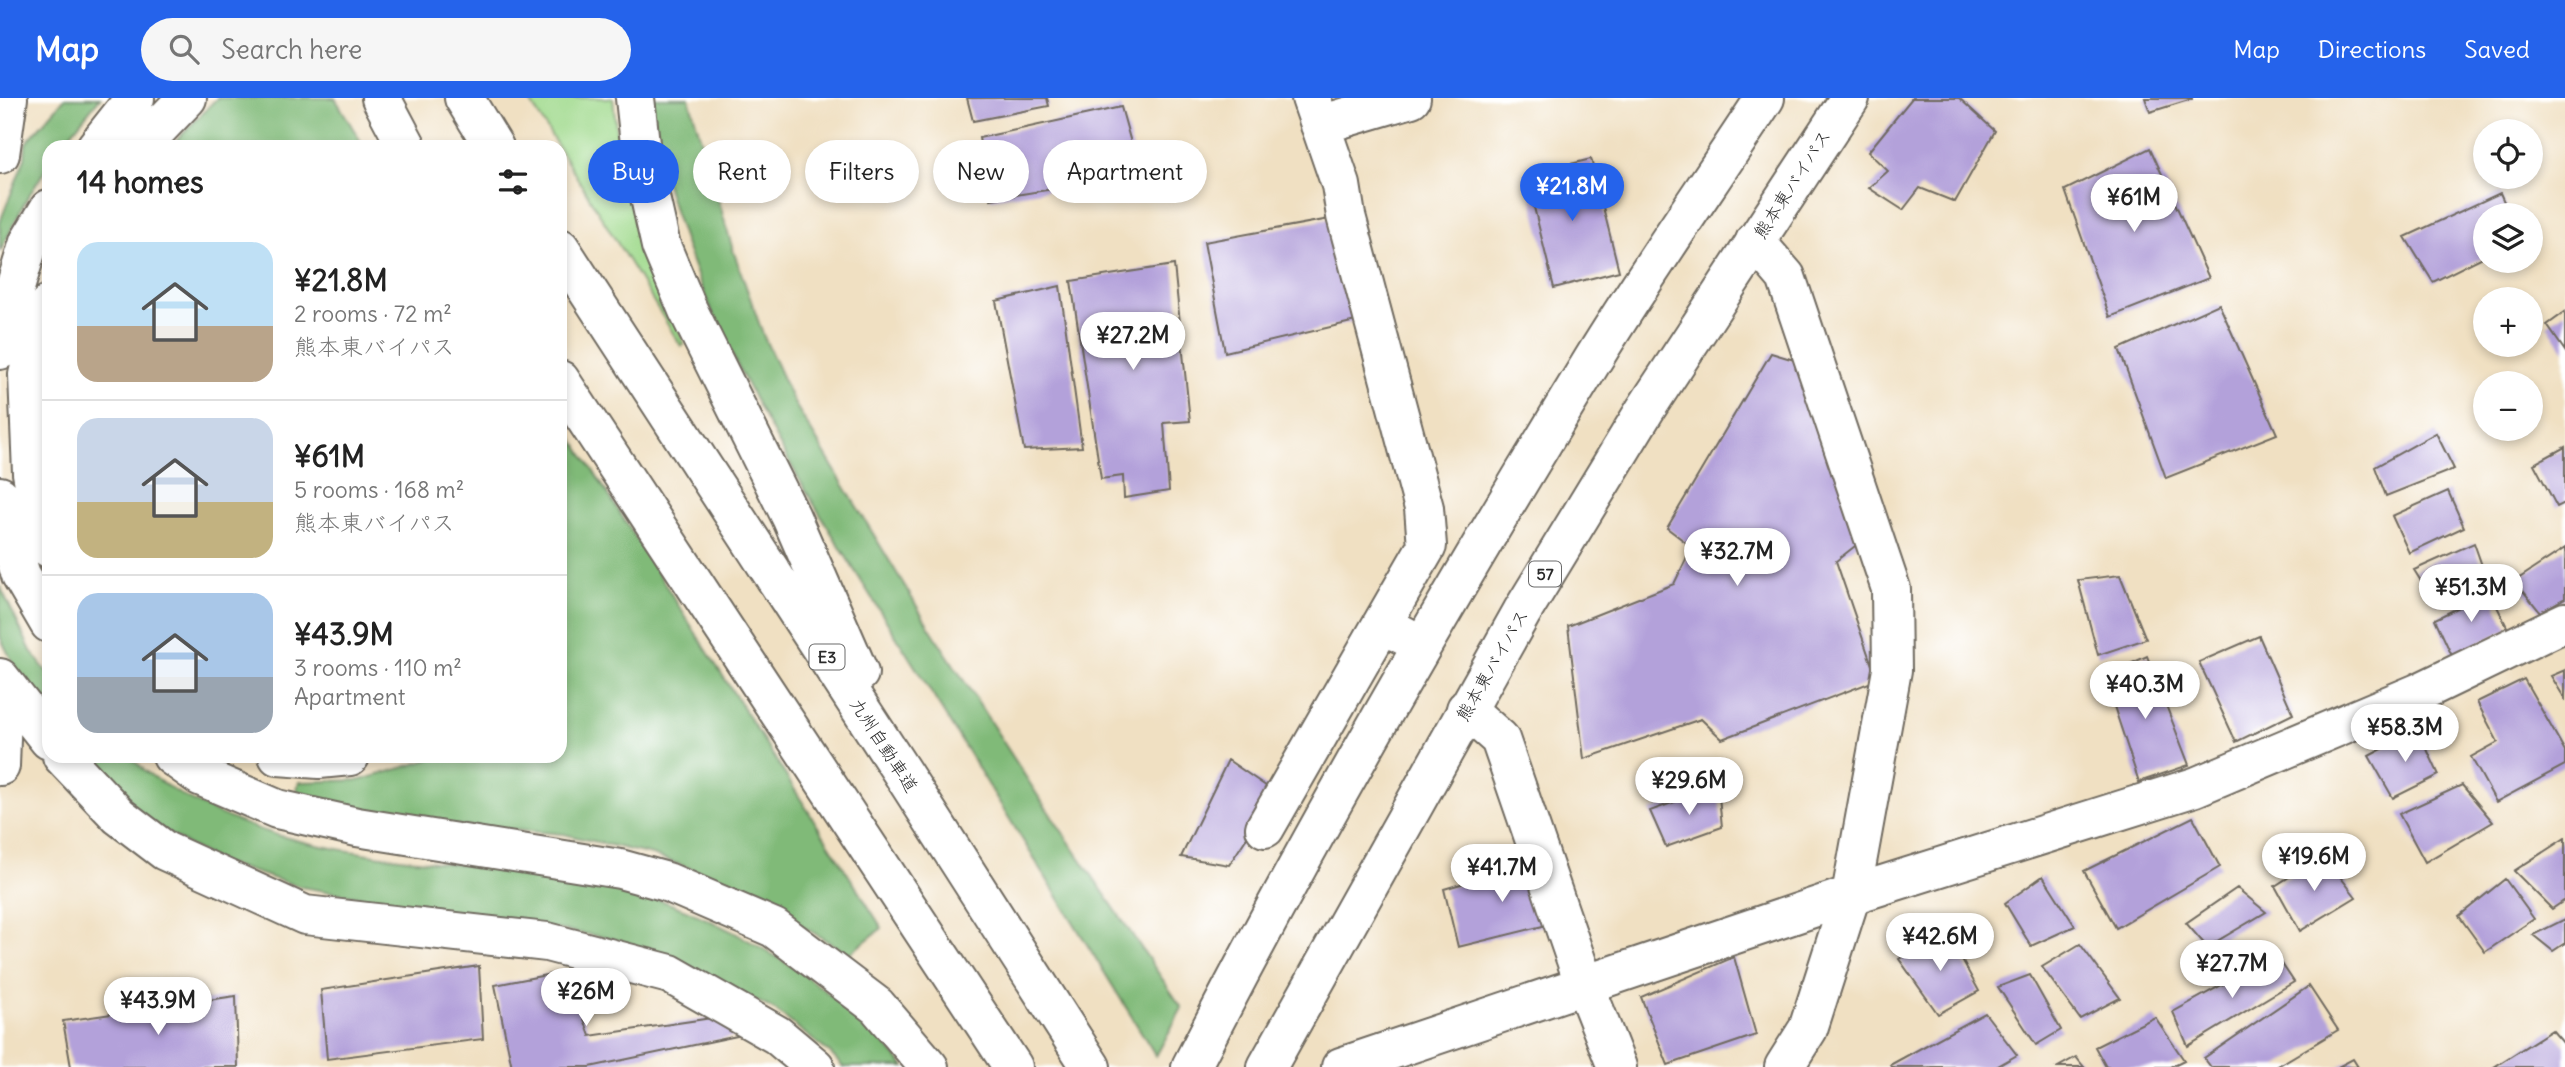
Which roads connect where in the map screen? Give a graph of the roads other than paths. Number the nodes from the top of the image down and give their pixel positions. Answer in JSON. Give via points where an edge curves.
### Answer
{"nodes":[{"id":1,"x":8,"y":98,"type":"edge"},
{"id":2,"x":135,"y":98,"type":"edge"},
{"id":3,"x":187,"y":98,"type":"edge"},
{"id":4,"x":381,"y":98,"type":"edge"},
{"id":5,"x":464,"y":98,"type":"edge"},
{"id":6,"x":635,"y":98,"type":"edge"},
{"id":7,"x":1411,"y":98,"type":"edge"},
{"id":8,"x":1765,"y":98,"type":"edge"},
{"id":9,"x":1850,"y":98,"type":"edge"},
{"id":10,"x":1316,"y":111,"type":"edge"},
{"id":11,"x":102,"y":140,"type":"edge"},
{"id":12,"x":147,"y":140,"type":"edge"},
{"id":13,"x":403,"y":140,"type":"edge"},
{"id":14,"x":490,"y":140,"type":"edge"},
{"id":15,"x":0,"y":154,"type":"edge"},
{"id":16,"x":42,"y":221,"type":"edge"},
{"id":17,"x":1755,"y":241,"type":"junction"},
{"id":18,"x":567,"y":259,"type":"edge"},
{"id":19,"x":42,"y":320,"type":"edge"},
{"id":20,"x":0,"y":350,"type":"edge"},
{"id":21,"x":567,"y":391,"type":"edge"},
{"id":22,"x":0,"y":496,"type":"edge"},
{"id":23,"x":42,"y":528,"type":"edge"},
{"id":24,"x":42,"y":611,"type":"edge"},
{"id":25,"x":2565,"y":622,"type":"edge"},
{"id":26,"x":1382,"y":624,"type":"junction"},
{"id":27,"x":1422,"y":645,"type":"junction"},
{"id":28,"x":1,"y":681,"type":"edge"},
{"id":29,"x":1466,"y":709,"type":"junction"},
{"id":30,"x":42,"y":731,"type":"edge"},
{"id":31,"x":69,"y":763,"type":"edge"},
{"id":32,"x":182,"y":763,"type":"edge"},
{"id":33,"x":0,"y":766,"type":"edge"},
{"id":34,"x":901,"y":771,"type":"junction"},
{"id":35,"x":1265,"y":828,"type":"dead end"},
{"id":36,"x":1851,"y":895,"type":"junction"},
{"id":37,"x":1585,"y":986,"type":"junction"},
{"id":38,"x":1196,"y":1058,"type":"edge"},
{"id":39,"x":815,"y":1067,"type":"edge"},
{"id":40,"x":929,"y":1067,"type":"edge"},
{"id":41,"x":1013,"y":1067,"type":"edge"},
{"id":42,"x":1091,"y":1067,"type":"edge"},
{"id":43,"x":1267,"y":1067,"type":"edge"},
{"id":44,"x":1340,"y":1067,"type":"edge"},
{"id":45,"x":1617,"y":1067,"type":"edge"},
{"id":46,"x":1784,"y":1067,"type":"edge"}],
"edges":[{"from":1,"to":15,"type":"main road"},
{"from":2,"to":11,"type":"main road"},
{"from":3,"to":12,"type":"main road"},
{"from":4,"to":13,"type":"main road"},
{"from":5,"to":14,"type":"main road"},
{"from":6,"to":34,"type":"main road","via":[[642,162],[661,246],[791,517]]},
{"from":7,"to":10,"type":"main road"},
{"from":8,"to":27,"type":"main road","via":[[1595,356]]},
{"from":9,"to":17,"type":"main road","name":"熊本東バイパス","number":"57"},
{"from":10,"to":26,"type":"main road","via":[[1341,185],[1424,509],[1427,546]]},
{"from":16,"to":20,"type":"main road","via":[[29,242]]},
{"from":17,"to":29,"type":"main road","name":"熊本東バイパス","number":"57","via":[[1645,410]]},
{"from":17,"to":36,"type":"main road","via":[[1786,277],[1891,589],[1892,670]]},
{"from":18,"to":34,"type":"main road","name":"九州自動車道","number":"E3"},
{"from":19,"to":23,"type":"main road","via":[[29,375],[32,473]]},
{"from":21,"to":41,"type":"main road"},
{"from":22,"to":24,"type":"main road","via":[[21,575]]},
{"from":25,"to":36,"type":"main road","via":[[2418,693],[2195,787]]},
{"from":26,"to":27,"type":"main road"},
{"from":26,"to":35,"type":"main road"},
{"from":27,"to":38,"type":"main road","via":[[1258,937]]},
{"from":28,"to":30,"type":"main road"},
{"from":28,"to":33,"type":"main road"},
{"from":29,"to":37,"type":"main road","via":[[1500,739]]},
{"from":29,"to":43,"type":"main road","name":"熊本東バイパス","number":"57"},
{"from":31,"to":39,"type":"main road","via":[[119,816],[165,851],[305,915],[547,942],[670,974],[776,1035]]},
{"from":32,"to":40,"type":"main road","via":[[200,776],[277,809],[357,827],[621,869],[667,882],[774,928],[877,1006]]},
{"from":34,"to":42,"type":"main road","name":"九州自動車道","number":"E3"},
{"from":36,"to":37,"type":"main road"},
{"from":36,"to":46,"type":"main road","via":[[1808,1029]]},
{"from":37,"to":44,"type":"main road"},
{"from":37,"to":45,"type":"main road"}]}
